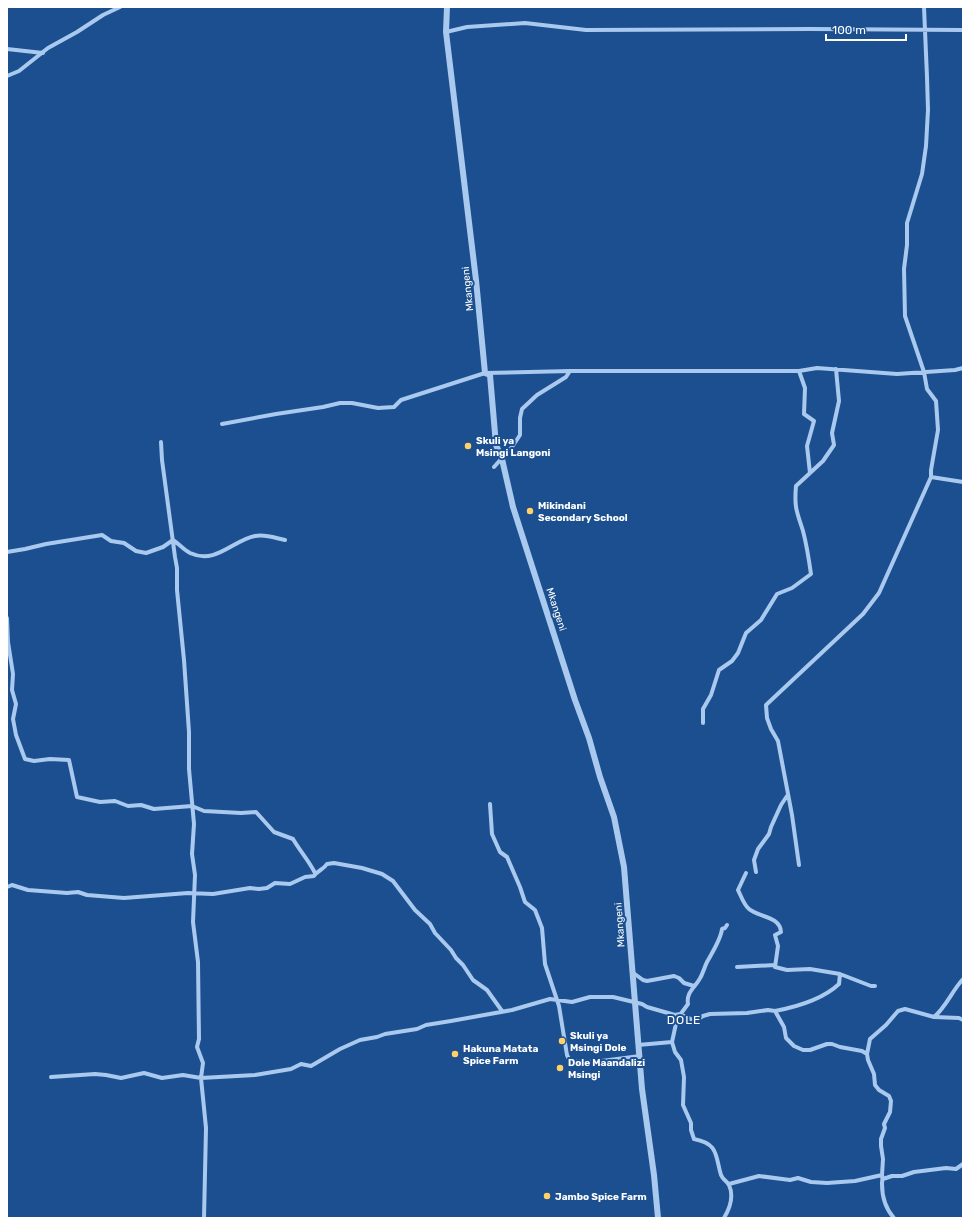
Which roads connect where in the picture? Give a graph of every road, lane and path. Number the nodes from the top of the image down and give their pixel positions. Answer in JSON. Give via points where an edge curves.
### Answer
{"nodes":[{"id":1,"x":120,"y":7,"type":"edge"},
{"id":2,"x":447,"y":7,"type":"edge"},
{"id":3,"x":924,"y":7,"type":"edge"},
{"id":4,"x":924,"y":30,"type":"junction"},
{"id":5,"x":963,"y":30,"type":"edge"},
{"id":6,"x":446,"y":32,"type":"junction"},
{"id":7,"x":7,"y":49,"type":"edge"},
{"id":8,"x":42,"y":53,"type":"junction"},
{"id":9,"x":7,"y":76,"type":"edge"},
{"id":10,"x":963,"y":368,"type":"edge"},
{"id":11,"x":836,"y":369,"type":"junction"},
{"id":12,"x":570,"y":371,"type":"junction"},
{"id":13,"x":799,"y":371,"type":"junction"},
{"id":14,"x":924,"y":372,"type":"junction"},
{"id":15,"x":485,"y":373,"type":"junction"},
{"id":16,"x":222,"y":424,"type":"dead end"},
{"id":17,"x":161,"y":442,"type":"dead end"},
{"id":18,"x":502,"y":459,"type":"junction"},
{"id":19,"x":494,"y":467,"type":"dead end"},
{"id":20,"x":810,"y":473,"type":"junction"},
{"id":21,"x":931,"y":477,"type":"junction"},
{"id":22,"x":963,"y":482,"type":"edge"},
{"id":23,"x":173,"y":540,"type":"junction"},
{"id":24,"x":285,"y":540,"type":"dead end"},
{"id":25,"x":7,"y":552,"type":"edge"},
{"id":26,"x":7,"y":618,"type":"edge"},
{"id":27,"x":703,"y":723,"type":"dead end"},
{"id":28,"x":787,"y":796,"type":"junction"},
{"id":29,"x":490,"y":804,"type":"dead end"},
{"id":30,"x":192,"y":806,"type":"junction"},
{"id":31,"x":799,"y":865,"type":"dead end"},
{"id":32,"x":756,"y":872,"type":"dead end"},
{"id":33,"x":315,"y":873,"type":"junction"},
{"id":34,"x":746,"y":874,"type":"dead end"},
{"id":35,"x":7,"y":887,"type":"edge"},
{"id":36,"x":194,"y":893,"type":"junction"},
{"id":37,"x":727,"y":925,"type":"dead end"},
{"id":38,"x":775,"y":965,"type":"junction"},
{"id":39,"x":737,"y":967,"type":"dead end"},
{"id":40,"x":632,"y":972,"type":"junction"},
{"id":41,"x":840,"y":974,"type":"junction"},
{"id":42,"x":963,"y":979,"type":"edge"},
{"id":43,"x":694,"y":986,"type":"junction"},
{"id":44,"x":875,"y":986,"type":"dead end"},
{"id":45,"x":556,"y":999,"type":"junction"},
{"id":46,"x":634,"y":1002,"type":"junction"},
{"id":47,"x":774,"y":1011,"type":"junction"},
{"id":48,"x":502,"y":1012,"type":"junction"},
{"id":49,"x":680,"y":1014,"type":"junction"},
{"id":50,"x":934,"y":1018,"type":"junction"},
{"id":51,"x":963,"y":1020,"type":"edge"},
{"id":52,"x":672,"y":1042,"type":"junction"},
{"id":53,"x":638,"y":1045,"type":"junction"},
{"id":54,"x":867,"y":1054,"type":"junction"},
{"id":55,"x":640,"y":1056,"type":"junction"},
{"id":56,"x":52,"y":1077,"type":"dead end"},
{"id":57,"x":201,"y":1078,"type":"junction"},
{"id":58,"x":963,"y":1164,"type":"edge"},
{"id":59,"x":883,"y":1177,"type":"junction"},
{"id":60,"x":729,"y":1184,"type":"junction"},
{"id":61,"x":204,"y":1218,"type":"edge"},
{"id":62,"x":658,"y":1218,"type":"edge"},
{"id":63,"x":724,"y":1218,"type":"edge"},
{"id":64,"x":894,"y":1218,"type":"edge"}],
"edges":[{"from":1,"to":8,"type":"street"},
{"from":2,"to":6,"type":"street","name":"Mkangeni"},
{"from":3,"to":4,"type":"street"},
{"from":4,"to":5,"type":"street"},
{"from":4,"to":6,"type":"street","via":[[586,30],[525,23],[467,27]]},
{"from":4,"to":14,"type":"street","via":[[927,77],[926,146],[922,174],[907,223],[904,270],[905,316]]},
{"from":6,"to":15,"type":"street","name":"Mkangeni"},
{"from":7,"to":8,"type":"street"},
{"from":8,"to":9,"type":"street","via":[[19,71]]},
{"from":10,"to":14,"type":"street"},
{"from":11,"to":13,"type":"street"},
{"from":11,"to":14,"type":"street","via":[[897,374]]},
{"from":11,"to":20,"type":"street","via":[[839,401],[832,433],[834,444],[823,461]]},
{"from":12,"to":13,"type":"street"},
{"from":12,"to":15,"type":"street"},
{"from":12,"to":18,"type":"street","via":[[566,377],[537,395],[522,409],[520,435]]},
{"from":13,"to":20,"type":"street","via":[[805,388],[804,414],[814,421],[807,446]]},
{"from":14,"to":21,"type":"street","via":[[927,389],[936,401],[937,411],[938,430]]},
{"from":15,"to":16,"type":"street","via":[[401,400],[394,407],[378,408],[340,403]]},
{"from":15,"to":18,"type":"street","name":"Mkangeni","via":[[490,375],[496,445]]},
{"from":17,"to":23,"type":"street"},
{"from":18,"to":19,"type":"street"},
{"from":18,"to":40,"type":"street","name":"Mkangeni","via":[[513,507],[614,817],[624,867]]},
{"from":20,"to":27,"type":"street","via":[[796,486],[794,501],[809,554],[811,574],[792,588],[777,594],[761,620],[746,633],[732,661],[719,670],[711,695],[703,708]]},
{"from":21,"to":22,"type":"street"},
{"from":21,"to":28,"type":"street","via":[[879,593],[863,614],[766,705],[766,718],[778,741]]},
{"from":23,"to":24,"type":"street","via":[[189,553],[200,556],[219,554],[254,536],[272,536]]},
{"from":23,"to":25,"type":"street","via":[[164,547],[146,554],[102,535]]},
{"from":23,"to":30,"type":"street","via":[[178,568]]},
{"from":26,"to":30,"type":"street","via":[[13,674],[12,690],[16,704],[13,719],[25,759],[69,760],[77,797],[154,809]]},
{"from":28,"to":31,"type":"street"},
{"from":28,"to":32,"type":"street","via":[[769,834],[758,849],[754,860]]},
{"from":29,"to":45,"type":"street","via":[[492,834],[500,852],[507,857],[525,902],[535,910],[542,928],[544,964]]},
{"from":30,"to":33,"type":"street","via":[[204,811],[256,812],[274,832],[292,839]]},
{"from":30,"to":36,"type":"street"},
{"from":33,"to":36,"type":"street","via":[[314,876],[304,877],[290,884],[275,883],[267,888],[213,894]]},
{"from":33,"to":48,"type":"street","via":[[327,864],[334,863],[374,871],[393,881],[473,980],[487,990]]},
{"from":34,"to":38,"type":"street","via":[[738,890],[748,909],[767,916],[778,924],[781,930],[775,935],[778,946]]},
{"from":35,"to":36,"type":"street","via":[[124,898]]},
{"from":36,"to":57,"type":"street","via":[[193,922],[198,962],[197,1047],[203,1063]]},
{"from":37,"to":43,"type":"street","via":[[722,929],[716,948]]},
{"from":38,"to":39,"type":"street"},
{"from":38,"to":41,"type":"street","via":[[787,970],[810,969]]},
{"from":40,"to":43,"type":"street","via":[[647,981],[674,976]]},
{"from":40,"to":46,"type":"street","name":"Mkangeni"},
{"from":41,"to":44,"type":"street"},
{"from":41,"to":47,"type":"street","via":[[839,984],[828,993]]},
{"from":42,"to":50,"type":"street"},
{"from":43,"to":49,"type":"street","via":[[688,995],[688,1004]]},
{"from":45,"to":46,"type":"street","via":[[572,1002],[590,997],[613,997]]},
{"from":45,"to":48,"type":"street"},
{"from":45,"to":55,"type":"street","via":[[570,1061],[594,1062]]},
{"from":46,"to":49,"type":"street","via":[[675,1015]]},
{"from":46,"to":53,"type":"street","name":"Mkangeni"},
{"from":47,"to":49,"type":"street","via":[[710,1014],[694,1021]]},
{"from":47,"to":54,"type":"street","via":[[784,1027],[786,1038],[794,1046],[810,1050],[832,1044],[862,1050]]},
{"from":48,"to":57,"type":"street","via":[[354,1041],[311,1066],[301,1064],[291,1069],[256,1075]]},
{"from":49,"to":52,"type":"street","via":[[674,1026]]},
{"from":50,"to":51,"type":"street"},
{"from":50,"to":54,"type":"street","via":[[905,1009],[898,1011],[870,1039]]},
{"from":52,"to":53,"type":"street"},
{"from":52,"to":60,"type":"street","via":[[681,1060],[684,1077],[683,1105],[691,1123],[694,1139],[706,1141],[714,1149],[722,1178]]},
{"from":53,"to":55,"type":"street","name":"Mkangeni"},
{"from":54,"to":59,"type":"street","via":[[875,1085],[889,1096],[891,1101],[881,1138]]},
{"from":55,"to":62,"type":"street","name":"Mkangeni"},
{"from":56,"to":57,"type":"street","via":[[95,1074],[121,1078],[144,1073],[162,1078],[183,1074]]},
{"from":57,"to":61,"type":"street","via":[[206,1128]]},
{"from":58,"to":59,"type":"street","via":[[956,1169],[946,1168]]},
{"from":59,"to":60,"type":"street","via":[[827,1183],[798,1178],[790,1180],[759,1176]]},
{"from":59,"to":64,"type":"street","via":[[882,1191],[886,1209]]},
{"from":60,"to":63,"type":"street","via":[[731,1204]]}]}
